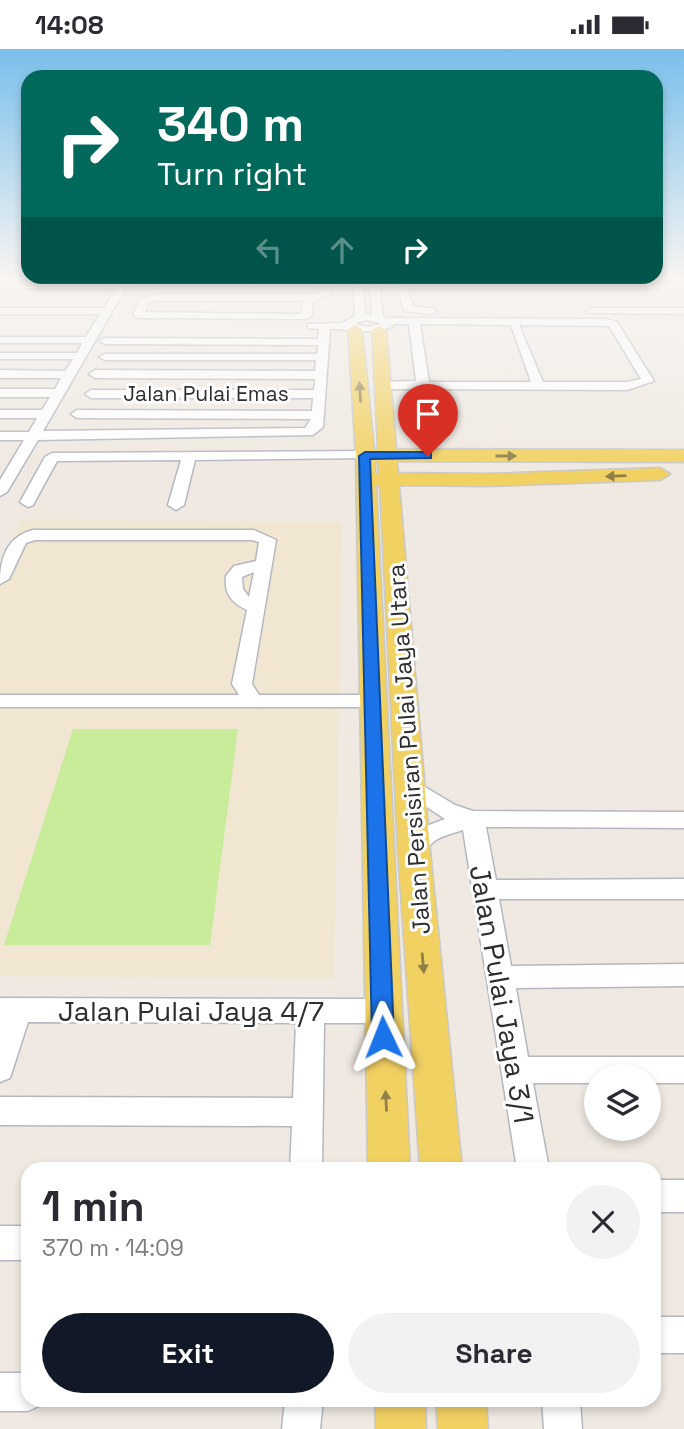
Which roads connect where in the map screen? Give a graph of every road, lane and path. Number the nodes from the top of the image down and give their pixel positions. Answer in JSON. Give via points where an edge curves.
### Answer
{"nodes":[{"id":1,"x":89,"y":343,"type":"edge"},
{"id":2,"x":214,"y":343,"type":"edge"},
{"id":3,"x":324,"y":343,"type":"edge"},
{"id":4,"x":357,"y":343,"type":"edge"},
{"id":5,"x":381,"y":343,"type":"edge"},
{"id":6,"x":418,"y":343,"type":"edge"},
{"id":7,"x":522,"y":343,"type":"edge"},
{"id":8,"x":624,"y":343,"type":"edge"},
{"id":9,"x":0,"y":356,"type":"edge"},
{"id":10,"x":82,"y":356,"type":"junction"},
{"id":11,"x":105,"y":357,"type":"dead end"},
{"id":12,"x":210,"y":358,"type":"junction"},
{"id":13,"x":324,"y":358,"type":"junction"},
{"id":14,"x":0,"y":375,"type":"edge"},
{"id":15,"x":72,"y":375,"type":"junction"},
{"id":16,"x":95,"y":375,"type":"dead end"},
{"id":17,"x":206,"y":375,"type":"junction"},
{"id":18,"x":323,"y":375,"type":"junction"},
{"id":19,"x":382,"y":385,"type":"junction"},
{"id":20,"x":424,"y":385,"type":"junction"},
{"id":21,"x":539,"y":386,"type":"junction"},
{"id":22,"x":0,"y":393,"type":"edge"},
{"id":23,"x":61,"y":393,"type":"junction"},
{"id":24,"x":91,"y":394,"type":"dead end"},
{"id":25,"x":201,"y":394,"type":"junction"},
{"id":26,"x":321,"y":394,"type":"junction"},
{"id":27,"x":0,"y":414,"type":"edge"},
{"id":28,"x":47,"y":414,"type":"junction"},
{"id":29,"x":77,"y":414,"type":"dead end"},
{"id":30,"x":194,"y":414,"type":"junction"},
{"id":31,"x":318,"y":415,"type":"junction"},
{"id":32,"x":388,"y":433,"type":"junction"},
{"id":33,"x":187,"y":435,"type":"junction"},
{"id":34,"x":0,"y":436,"type":"edge"},
{"id":35,"x":35,"y":436,"type":"junction"},
{"id":36,"x":428,"y":456,"type":"junction"},
{"id":37,"x":472,"y":456,"type":"junction"},
{"id":38,"x":684,"y":456,"type":"edge"},
{"id":39,"x":189,"y":457,"type":"junction"},
{"id":40,"x":0,"y":459,"type":"edge"},
{"id":41,"x":20,"y":459,"type":"junction"},
{"id":42,"x":377,"y":467,"type":"junction"},
{"id":43,"x":684,"y":473,"type":"edge"},
{"id":44,"x":438,"y":479,"type":"junction"},
{"id":45,"x":487,"y":480,"type":"junction"},
{"id":46,"x":1,"y":488,"type":"edge"},
{"id":47,"x":28,"y":502,"type":"dead end"},
{"id":48,"x":176,"y":505,"type":"dead end"},
{"id":49,"x":393,"y":519,"type":"junction"},
{"id":50,"x":264,"y":564,"type":"junction"},
{"id":51,"x":0,"y":579,"type":"edge"},
{"id":52,"x":257,"y":608,"type":"junction"},
{"id":53,"x":0,"y":701,"type":"edge"},
{"id":54,"x":372,"y":701,"type":"junction"},
{"id":55,"x":253,"y":702,"type":"junction"},
{"id":56,"x":410,"y":786,"type":"junction"},
{"id":57,"x":472,"y":819,"type":"junction"},
{"id":58,"x":684,"y":820,"type":"edge"},
{"id":59,"x":414,"y":851,"type":"junction"},
{"id":60,"x":485,"y":890,"type":"junction"},
{"id":61,"x":684,"y":890,"type":"edge"},
{"id":62,"x":684,"y":975,"type":"edge"},
{"id":63,"x":499,"y":977,"type":"junction"},
{"id":64,"x":8,"y":1010,"type":"edge"},
{"id":65,"x":382,"y":1011,"type":"junction"},
{"id":66,"x":310,"y":1013,"type":"junction"},
{"id":67,"x":0,"y":1069,"type":"edge"},
{"id":68,"x":514,"y":1070,"type":"junction"},
{"id":69,"x":684,"y":1070,"type":"edge"},
{"id":70,"x":0,"y":1111,"type":"edge"},
{"id":71,"x":309,"y":1112,"type":"junction"},
{"id":72,"x":306,"y":1162,"type":"edge"},
{"id":73,"x":389,"y":1162,"type":"edge"},
{"id":74,"x":440,"y":1162,"type":"edge"},
{"id":75,"x":532,"y":1162,"type":"edge"},
{"id":76,"x":661,"y":1196,"type":"edge"},
{"id":77,"x":684,"y":1196,"type":"edge"},
{"id":78,"x":0,"y":1243,"type":"edge"},
{"id":79,"x":21,"y":1243,"type":"edge"},
{"id":80,"x":661,"y":1335,"type":"edge"},
{"id":81,"x":684,"y":1335,"type":"edge"},
{"id":82,"x":0,"y":1392,"type":"edge"},
{"id":83,"x":21,"y":1392,"type":"edge"},
{"id":84,"x":303,"y":1407,"type":"edge"},
{"id":85,"x":400,"y":1407,"type":"edge"},
{"id":86,"x":461,"y":1407,"type":"edge"},
{"id":87,"x":561,"y":1407,"type":"edge"},
{"id":88,"x":301,"y":1429,"type":"edge"},
{"id":89,"x":401,"y":1429,"type":"edge"},
{"id":90,"x":463,"y":1429,"type":"edge"},
{"id":91,"x":563,"y":1429,"type":"edge"}],
"edges":[{"from":1,"to":10,"type":"street"},
{"from":2,"to":12,"type":"street"},
{"from":3,"to":13,"type":"street","name":"Jalan Pulai Emas"},
{"from":42,"to":4,"type":"main road","name":"Jalan Persisiran Pulai Jaya Utara","one_way":true},
{"from":5,"to":19,"type":"main road","name":"Jalan Persisiran Pulai Jaya Utara"},
{"from":6,"to":20,"type":"street"},
{"from":7,"to":21,"type":"street"},
{"from":8,"to":21,"type":"street","via":[[648,381],[627,386]]},
{"from":9,"to":10,"type":"street"},
{"from":10,"to":15,"type":"street"},
{"from":11,"to":12,"type":"street","name":"Jalan Pulai Emas"},
{"from":12,"to":13,"type":"street","name":"Jalan Pulai Emas"},
{"from":12,"to":17,"type":"street"},
{"from":13,"to":18,"type":"street","name":"Jalan Pulai Emas"},
{"from":14,"to":15,"type":"street"},
{"from":15,"to":23,"type":"street"},
{"from":16,"to":17,"type":"street"},
{"from":17,"to":18,"type":"street"},
{"from":17,"to":25,"type":"street"},
{"from":18,"to":26,"type":"street","name":"Jalan Pulai Emas"},
{"from":19,"to":20,"type":"street"},
{"from":19,"to":32,"type":"main road","name":"Jalan Persisiran Pulai Jaya Utara"},
{"from":20,"to":21,"type":"street"},
{"from":22,"to":23,"type":"street"},
{"from":23,"to":28,"type":"street"},
{"from":24,"to":25,"type":"street","name":"Jalan Pulai Emas"},
{"from":25,"to":26,"type":"street","name":"Jalan Pulai Emas"},
{"from":25,"to":30,"type":"street"},
{"from":26,"to":31,"type":"street","name":"Jalan Pulai Emas"},
{"from":27,"to":28,"type":"street"},
{"from":28,"to":35,"type":"street"},
{"from":29,"to":30,"type":"street"},
{"from":30,"to":31,"type":"street"},
{"from":30,"to":33,"type":"street"},
{"from":31,"to":33,"type":"street","name":"Jalan Pulai Emas","via":[[313,430],[298,435]]},
{"from":32,"to":36,"type":"main road"},
{"from":32,"to":42,"type":"main road","name":"Jalan Persisiran Pulai Jaya Utara"},
{"from":33,"to":35,"type":"street"},
{"from":34,"to":35,"type":"street"},
{"from":35,"to":41,"type":"street"},
{"from":36,"to":37,"type":"main road"},
{"from":36,"to":42,"type":"main road"},
{"from":37,"to":38,"type":"main road","one_way":true},
{"from":37,"to":45,"type":"main road","via":[[459,468],[464,474]]},
{"from":39,"to":42,"type":"street"},
{"from":39,"to":47,"type":"street","via":[[52,457]]},
{"from":39,"to":48,"type":"street"},
{"from":40,"to":41,"type":"street"},
{"from":41,"to":46,"type":"street"},
{"from":42,"to":44,"type":"main road"},
{"from":42,"to":49,"type":"main road","name":"Jalan Persisiran Pulai Jaya Utara"},
{"from":42,"to":54,"type":"main road","name":"Jalan Persisiran Pulai Jaya Utara"},
{"from":43,"to":45,"type":"main road","one_way":true},
{"from":44,"to":45,"type":"main road"},
{"from":44,"to":49,"type":"main road","via":[[413,491]]},
{"from":49,"to":56,"type":"main road","name":"Jalan Persisiran Pulai Jaya Utara"},
{"from":50,"to":51,"type":"street","via":[[268,540],[254,535],[33,535],[20,540]]},
{"from":50,"to":52,"type":"street"},
{"from":50,"to":52,"type":"street","via":[[234,576],[236,597]]},
{"from":52,"to":55,"type":"street","via":[[242,684]]},
{"from":53,"to":55,"type":"street"},
{"from":54,"to":55,"type":"street"},
{"from":54,"to":65,"type":"main road","name":"Jalan Persisiran Pulai Jaya Utara"},
{"from":56,"to":57,"type":"street","via":[[447,811]]},
{"from":56,"to":59,"type":"main road","name":"Jalan Persisiran Pulai Jaya Utara"},
{"from":57,"to":58,"type":"street"},
{"from":57,"to":59,"type":"street","via":[[424,836]]},
{"from":57,"to":60,"type":"street","name":"Jalan Pulai Jaya 3/1"},
{"from":59,"to":74,"type":"main road","name":"Jalan Persisiran Pulai Jaya Utara","one_way":true},
{"from":60,"to":61,"type":"street"},
{"from":60,"to":63,"type":"street","name":"Jalan Pulai Jaya 3/1"},
{"from":62,"to":63,"type":"street"},
{"from":63,"to":68,"type":"street","name":"Jalan Pulai Jaya 3/1"},
{"from":64,"to":66,"type":"street","name":"Jalan Pulai Jaya 4/7"},
{"from":64,"to":67,"type":"street"},
{"from":65,"to":66,"type":"street","name":"Jalan Pulai Jaya 4/7"},
{"from":73,"to":65,"type":"main road","name":"Jalan Persisiran Pulai Jaya Utara","one_way":true},
{"from":66,"to":71,"type":"street"},
{"from":68,"to":69,"type":"street"},
{"from":68,"to":75,"type":"street","name":"Jalan Pulai Jaya 3/1"},
{"from":70,"to":71,"type":"street"},
{"from":71,"to":72,"type":"street"},
{"from":76,"to":77,"type":"street"},
{"from":78,"to":79,"type":"street"},
{"from":80,"to":81,"type":"street"},
{"from":82,"to":83,"type":"street"},
{"from":84,"to":88,"type":"street"},
{"from":85,"to":89,"type":"main road"},
{"from":86,"to":90,"type":"main road"},
{"from":87,"to":91,"type":"street"}]}
